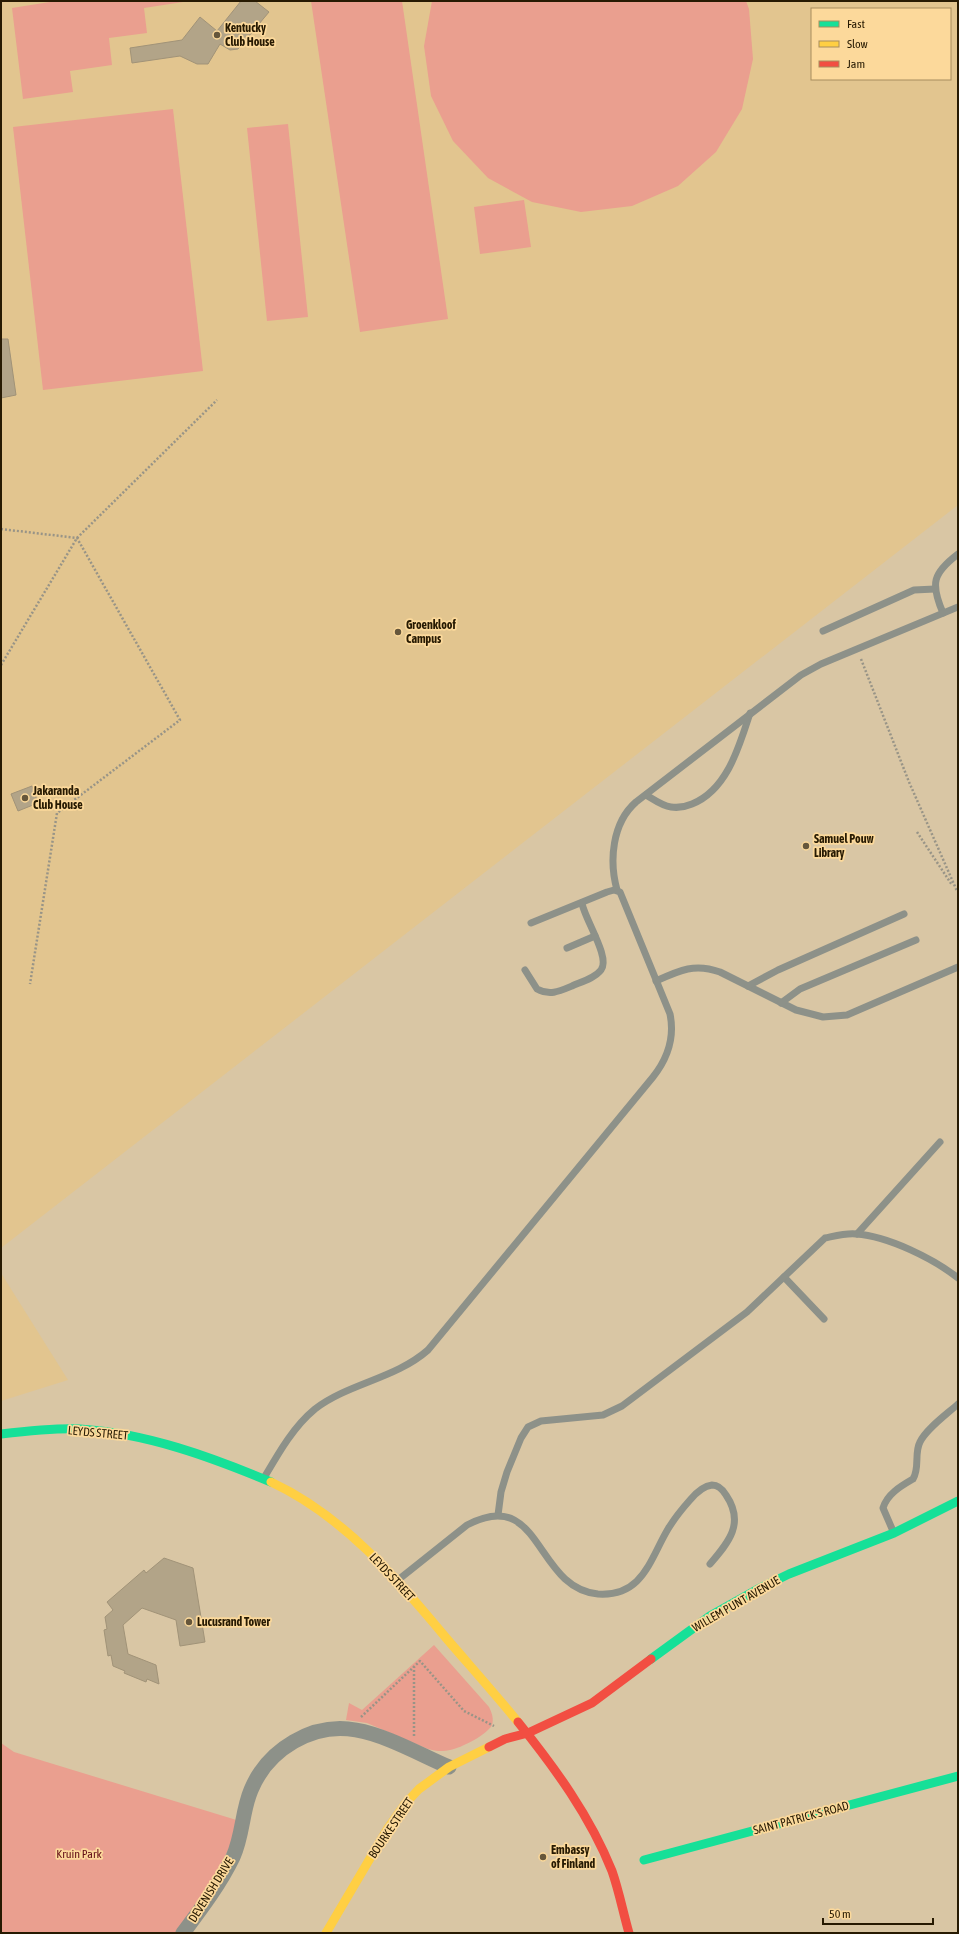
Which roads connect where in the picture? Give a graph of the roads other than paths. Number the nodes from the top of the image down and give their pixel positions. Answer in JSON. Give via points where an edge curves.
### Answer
{"nodes":[{"id":1,"x":958,"y":554,"type":"edge"},
{"id":2,"x":935,"y":589,"type":"junction"},
{"id":3,"x":958,"y":607,"type":"edge"},
{"id":4,"x":943,"y":613,"type":"junction"},
{"id":5,"x":823,"y":631,"type":"dead end"},
{"id":6,"x":750,"y":714,"type":"junction"},
{"id":7,"x":646,"y":795,"type":"junction"},
{"id":8,"x":617,"y":890,"type":"junction"},
{"id":9,"x":582,"y":903,"type":"junction"},
{"id":10,"x":904,"y":914,"type":"dead end"},
{"id":11,"x":531,"y":923,"type":"dead end"},
{"id":12,"x":595,"y":936,"type":"junction"},
{"id":13,"x":916,"y":940,"type":"dead end"},
{"id":14,"x":567,"y":948,"type":"dead end"},
{"id":15,"x":958,"y":966,"type":"edge"},
{"id":16,"x":525,"y":970,"type":"dead end"},
{"id":17,"x":656,"y":981,"type":"junction"},
{"id":18,"x":748,"y":986,"type":"junction"},
{"id":19,"x":781,"y":1003,"type":"junction"},
{"id":20,"x":940,"y":1142,"type":"dead end"},
{"id":21,"x":856,"y":1234,"type":"junction"},
{"id":22,"x":784,"y":1277,"type":"junction"},
{"id":23,"x":958,"y":1278,"type":"edge"},
{"id":24,"x":824,"y":1319,"type":"dead end"},
{"id":25,"x":958,"y":1404,"type":"edge"},
{"id":26,"x":1,"y":1434,"type":"edge"},
{"id":27,"x":264,"y":1478,"type":"junction"},
{"id":28,"x":958,"y":1501,"type":"edge"},
{"id":29,"x":498,"y":1515,"type":"junction"},
{"id":30,"x":894,"y":1533,"type":"junction"},
{"id":31,"x":710,"y":1564,"type":"dead end"},
{"id":32,"x":396,"y":1582,"type":"junction"},
{"id":33,"x":528,"y":1733,"type":"junction"},
{"id":34,"x":449,"y":1767,"type":"junction"},
{"id":35,"x":958,"y":1776,"type":"edge"},
{"id":36,"x":644,"y":1860,"type":"dead end"},
{"id":37,"x":183,"y":1933,"type":"edge"},
{"id":38,"x":326,"y":1933,"type":"edge"},
{"id":39,"x":629,"y":1933,"type":"edge"}],
"edges":[{"from":1,"to":2,"type":"lane","via":[[941,568]]},
{"from":2,"to":4,"type":"lane"},
{"from":2,"to":5,"type":"lane","via":[[914,590]]},
{"from":3,"to":4,"type":"lane"},
{"from":4,"to":6,"type":"lane","via":[[801,675]]},
{"from":6,"to":7,"type":"lane"},
{"from":6,"to":7,"type":"lane","via":[[734,759],[719,783],[707,796],[685,807],[675,808]]},
{"from":7,"to":8,"type":"lane","via":[[627,811],[618,827],[612,866]]},
{"from":8,"to":9,"type":"lane"},
{"from":8,"to":17,"type":"lane"},
{"from":9,"to":11,"type":"lane"},
{"from":9,"to":12,"type":"lane"},
{"from":10,"to":18,"type":"lane"},
{"from":12,"to":14,"type":"lane"},
{"from":12,"to":16,"type":"lane","via":[[604,963],[601,970],[591,977],[560,992],[546,993],[534,986]]},
{"from":13,"to":19,"type":"lane","via":[[800,989]]},
{"from":15,"to":19,"type":"lane","via":[[842,1016],[823,1017]]},
{"from":17,"to":18,"type":"lane","via":[[686,969],[701,967],[720,972]]},
{"from":17,"to":27,"type":"lane","via":[[668,1007],[672,1026],[670,1047],[659,1069],[428,1350],[406,1366],[315,1409],[298,1427]]},
{"from":18,"to":19,"type":"lane"},
{"from":20,"to":21,"type":"lane"},
{"from":21,"to":22,"type":"lane","via":[[825,1238]]},
{"from":21,"to":23,"type":"lane","via":[[910,1249]]},
{"from":22,"to":24,"type":"lane"},
{"from":22,"to":29,"type":"lane","via":[[747,1312],[622,1406],[603,1415],[541,1421],[528,1427],[507,1472]]},
{"from":25,"to":30,"type":"lane","via":[[920,1442],[916,1454],[916,1475],[885,1502],[883,1508]]},
{"from":26,"to":27,"type":"street","name":"LEYDS STREET","via":[[79,1429],[126,1435],[168,1444]]},
{"from":27,"to":32,"type":"street","name":"LEYDS STREET","via":[[294,1493],[326,1514],[367,1550]]},
{"from":28,"to":30,"type":"street","name":"WILLEM PUNT AVENUE"},
{"from":29,"to":31,"type":"lane","via":[[508,1517],[523,1526],[568,1583],[591,1592],[615,1593],[640,1580],[680,1512],[702,1489],[715,1485],[722,1489],[729,1500],[733,1510],[734,1528],[728,1544]]},
{"from":29,"to":32,"type":"lane","via":[[467,1525]]},
{"from":30,"to":33,"type":"street","name":"WILLEM PUNT AVENUE","via":[[789,1574],[728,1606],[690,1630],[592,1703]]},
{"from":32,"to":33,"type":"street","name":"LEYDS STREET"},
{"from":33,"to":34,"type":"street","name":"BOURKE STREET","via":[[505,1738]]},
{"from":33,"to":39,"type":"street","name":"LEYDS STREET","via":[[567,1787],[596,1838],[614,1878]]},
{"from":34,"to":37,"type":"street","name":"DEVENISH DRIVE","via":[[368,1732],[349,1729],[322,1730],[296,1740],[277,1753],[251,1790],[240,1837],[230,1862]]},
{"from":34,"to":38,"type":"street","name":"BOURKE STREET","via":[[419,1789],[405,1804]]},
{"from":35,"to":36,"type":"street","name":"SAINT PATRICK'S ROAD"}]}
